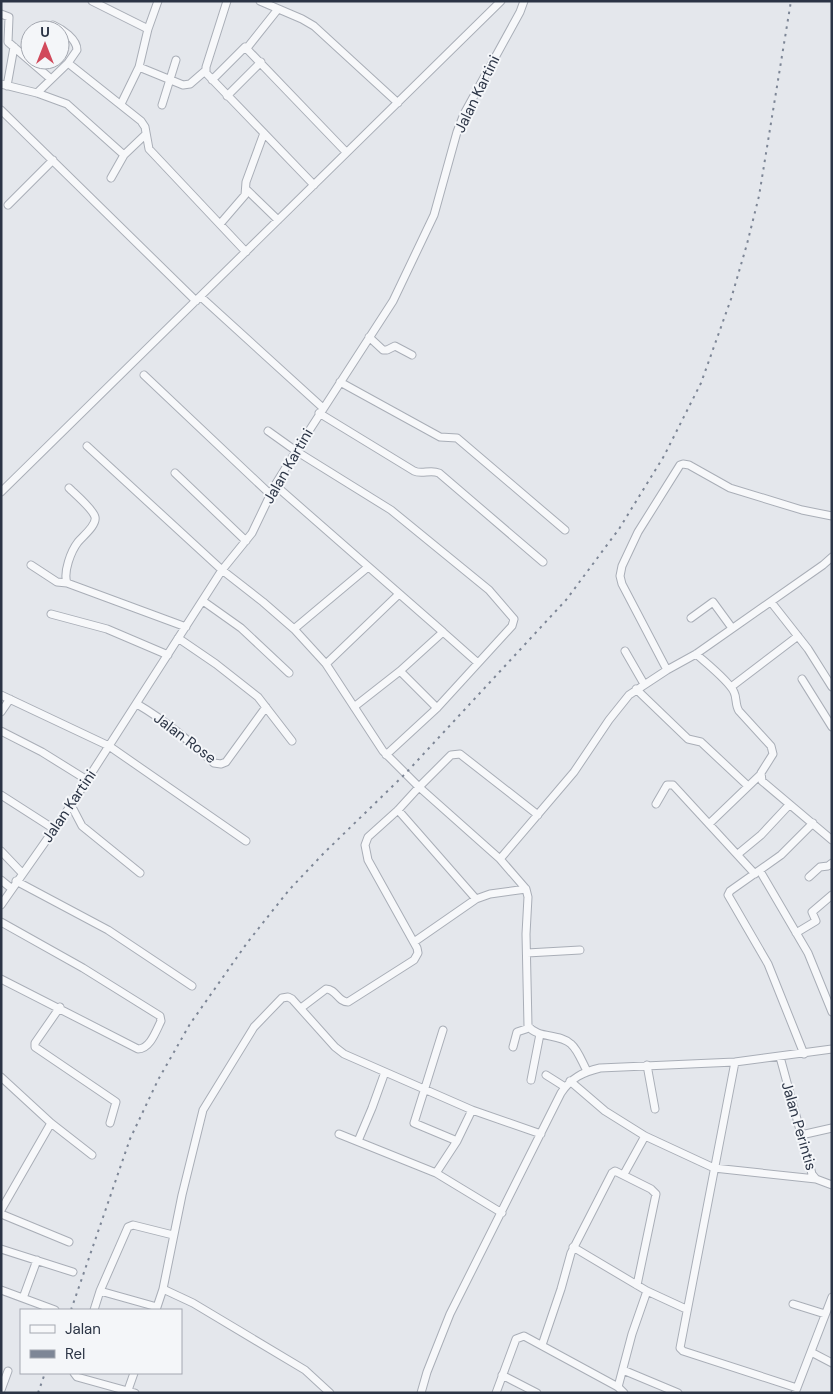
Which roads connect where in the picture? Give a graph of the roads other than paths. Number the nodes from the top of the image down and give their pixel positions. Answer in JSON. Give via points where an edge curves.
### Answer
{"nodes":[{"id":1,"x":92,"y":1,"type":"edge"},
{"id":2,"x":158,"y":1,"type":"edge"},
{"id":3,"x":227,"y":1,"type":"edge"},
{"id":4,"x":260,"y":1,"type":"edge"},
{"id":5,"x":501,"y":1,"type":"edge"},
{"id":6,"x":524,"y":2,"type":"edge"},
{"id":7,"x":278,"y":9,"type":"junction"},
{"id":8,"x":1,"y":14,"type":"edge"},
{"id":9,"x":148,"y":29,"type":"junction"},
{"id":10,"x":70,"y":38,"type":"edge"},
{"id":11,"x":14,"y":47,"type":"junction"},
{"id":12,"x":247,"y":48,"type":"junction"},
{"id":13,"x":70,"y":60,"type":"edge"},
{"id":14,"x":176,"y":60,"type":"dead end"},
{"id":15,"x":260,"y":62,"type":"junction"},
{"id":16,"x":70,"y":65,"type":"edge"},
{"id":17,"x":139,"y":67,"type":"junction"},
{"id":18,"x":61,"y":70,"type":"edge"},
{"id":19,"x":205,"y":71,"type":"junction"},
{"id":20,"x":170,"y":78,"type":"junction"},
{"id":21,"x":51,"y":79,"type":"junction"},
{"id":22,"x":212,"y":80,"type":"junction"},
{"id":23,"x":4,"y":85,"type":"edge"},
{"id":24,"x":36,"y":93,"type":"junction"},
{"id":25,"x":228,"y":96,"type":"junction"},
{"id":26,"x":398,"y":103,"type":"junction"},
{"id":27,"x":121,"y":104,"type":"junction"},
{"id":28,"x":162,"y":105,"type":"dead end"},
{"id":29,"x":1,"y":110,"type":"edge"},
{"id":30,"x":264,"y":133,"type":"junction"},
{"id":31,"x":146,"y":134,"type":"junction"},
{"id":32,"x":346,"y":152,"type":"junction"},
{"id":33,"x":124,"y":155,"type":"junction"},
{"id":34,"x":53,"y":160,"type":"junction"},
{"id":35,"x":111,"y":178,"type":"dead end"},
{"id":36,"x":314,"y":185,"type":"junction"},
{"id":37,"x":246,"y":189,"type":"junction"},
{"id":38,"x":8,"y":205,"type":"dead end"},
{"id":39,"x":278,"y":220,"type":"junction"},
{"id":40,"x":220,"y":224,"type":"junction"},
{"id":41,"x":246,"y":252,"type":"junction"},
{"id":42,"x":198,"y":299,"type":"junction"},
{"id":43,"x":369,"y":337,"type":"junction"},
{"id":44,"x":412,"y":355,"type":"dead end"},
{"id":45,"x":144,"y":375,"type":"dead end"},
{"id":46,"x":340,"y":382,"type":"junction"},
{"id":47,"x":321,"y":411,"type":"junction"},
{"id":48,"x":268,"y":432,"type":"dead end"},
{"id":49,"x":86,"y":446,"type":"dead end"},
{"id":50,"x":296,"y":451,"type":"junction"},
{"id":51,"x":175,"y":473,"type":"dead end"},
{"id":52,"x":276,"y":486,"type":"junction"},
{"id":53,"x":68,"y":488,"type":"dead end"},
{"id":54,"x":1,"y":492,"type":"edge"},
{"id":55,"x":271,"y":495,"type":"junction"},
{"id":56,"x":832,"y":516,"type":"edge"},
{"id":57,"x":565,"y":530,"type":"dead end"},
{"id":58,"x":246,"y":541,"type":"junction"},
{"id":59,"x":832,"y":557,"type":"edge"},
{"id":60,"x":543,"y":562,"type":"dead end"},
{"id":61,"x":31,"y":565,"type":"dead end"},
{"id":62,"x":368,"y":567,"type":"junction"},
{"id":63,"x":222,"y":570,"type":"junction"},
{"id":64,"x":68,"y":583,"type":"junction"},
{"id":65,"x":399,"y":594,"type":"junction"},
{"id":66,"x":203,"y":601,"type":"junction"},
{"id":67,"x":771,"y":602,"type":"junction"},
{"id":68,"x":51,"y":614,"type":"dead end"},
{"id":69,"x":691,"y":618,"type":"dead end"},
{"id":70,"x":186,"y":626,"type":"junction"},
{"id":71,"x":732,"y":628,"type":"junction"},
{"id":72,"x":294,"y":629,"type":"junction"},
{"id":73,"x":443,"y":632,"type":"junction"},
{"id":74,"x":798,"y":636,"type":"junction"},
{"id":75,"x":178,"y":638,"type":"junction"},
{"id":76,"x":625,"y":651,"type":"dead end"},
{"id":77,"x":696,"y":654,"type":"junction"},
{"id":78,"x":168,"y":655,"type":"junction"},
{"id":79,"x":478,"y":663,"type":"junction"},
{"id":80,"x":326,"y":664,"type":"junction"},
{"id":81,"x":667,"y":670,"type":"junction"},
{"id":82,"x":400,"y":671,"type":"junction"},
{"id":83,"x":289,"y":673,"type":"dead end"},
{"id":84,"x":802,"y":679,"type":"dead end"},
{"id":85,"x":644,"y":684,"type":"junction"},
{"id":86,"x":731,"y":687,"type":"junction"},
{"id":87,"x":832,"y":687,"type":"edge"},
{"id":88,"x":636,"y":689,"type":"junction"},
{"id":89,"x":1,"y":695,"type":"edge"},
{"id":90,"x":10,"y":699,"type":"junction"},
{"id":91,"x":137,"y":704,"type":"junction"},
{"id":92,"x":266,"y":706,"type":"junction"},
{"id":93,"x":354,"y":708,"type":"junction"},
{"id":94,"x":437,"y":708,"type":"junction"},
{"id":95,"x":1,"y":712,"type":"edge"},
{"id":96,"x":832,"y":727,"type":"edge"},
{"id":97,"x":1,"y":731,"type":"edge"},
{"id":98,"x":292,"y":741,"type":"dead end"},
{"id":99,"x":109,"y":746,"type":"junction"},
{"id":100,"x":386,"y":755,"type":"junction"},
{"id":101,"x":760,"y":775,"type":"junction"},
{"id":102,"x":87,"y":780,"type":"junction"},
{"id":103,"x":748,"y":786,"type":"junction"},
{"id":104,"x":418,"y":787,"type":"junction"},
{"id":105,"x":1,"y":795,"type":"edge"},
{"id":106,"x":656,"y":804,"type":"dead end"},
{"id":107,"x":71,"y":805,"type":"junction"},
{"id":108,"x":789,"y":805,"type":"junction"},
{"id":109,"x":398,"y":810,"type":"junction"},
{"id":110,"x":538,"y":814,"type":"junction"},
{"id":111,"x":813,"y":823,"type":"junction"},
{"id":112,"x":710,"y":824,"type":"junction"},
{"id":113,"x":54,"y":830,"type":"junction"},
{"id":114,"x":832,"y":840,"type":"edge"},
{"id":115,"x":246,"y":841,"type":"dead end"},
{"id":116,"x":1,"y":851,"type":"edge"},
{"id":117,"x":738,"y":854,"type":"junction"},
{"id":118,"x":500,"y":859,"type":"junction"},
{"id":119,"x":832,"y":863,"type":"edge"},
{"id":120,"x":758,"y":872,"type":"junction"},
{"id":121,"x":22,"y":873,"type":"junction"},
{"id":122,"x":140,"y":873,"type":"dead end"},
{"id":123,"x":809,"y":877,"type":"dead end"},
{"id":124,"x":1,"y":880,"type":"edge"},
{"id":125,"x":16,"y":882,"type":"junction"},
{"id":126,"x":12,"y":889,"type":"junction"},
{"id":127,"x":526,"y":889,"type":"junction"},
{"id":128,"x":832,"y":895,"type":"edge"},
{"id":129,"x":476,"y":899,"type":"junction"},
{"id":130,"x":1,"y":904,"type":"edge"},
{"id":131,"x":1,"y":922,"type":"edge"},
{"id":132,"x":796,"y":933,"type":"junction"},
{"id":133,"x":414,"y":942,"type":"junction"},
{"id":134,"x":580,"y":950,"type":"dead end"},
{"id":135,"x":527,"y":953,"type":"junction"},
{"id":136,"x":1,"y":978,"type":"edge"},
{"id":137,"x":192,"y":986,"type":"dead end"},
{"id":138,"x":60,"y":1007,"type":"junction"},
{"id":139,"x":301,"y":1008,"type":"junction"},
{"id":140,"x":832,"y":1012,"type":"edge"},
{"id":141,"x":529,"y":1028,"type":"junction"},
{"id":142,"x":444,"y":1030,"type":"dead end"},
{"id":143,"x":540,"y":1034,"type":"junction"},
{"id":144,"x":513,"y":1047,"type":"dead end"},
{"id":145,"x":832,"y":1049,"type":"edge"},
{"id":146,"x":804,"y":1054,"type":"junction"},
{"id":147,"x":780,"y":1057,"type":"junction"},
{"id":148,"x":736,"y":1062,"type":"junction"},
{"id":149,"x":647,"y":1065,"type":"junction"},
{"id":150,"x":587,"y":1071,"type":"junction"},
{"id":151,"x":385,"y":1072,"type":"junction"},
{"id":152,"x":546,"y":1075,"type":"dead end"},
{"id":153,"x":1,"y":1077,"type":"edge"},
{"id":154,"x":531,"y":1080,"type":"dead end"},
{"id":155,"x":568,"y":1084,"type":"junction"},
{"id":156,"x":424,"y":1089,"type":"junction"},
{"id":157,"x":655,"y":1109,"type":"dead end"},
{"id":158,"x":472,"y":1110,"type":"junction"},
{"id":159,"x":51,"y":1123,"type":"junction"},
{"id":160,"x":110,"y":1123,"type":"dead end"},
{"id":161,"x":832,"y":1128,"type":"edge"},
{"id":162,"x":339,"y":1134,"type":"dead end"},
{"id":163,"x":541,"y":1134,"type":"junction"},
{"id":164,"x":801,"y":1135,"type":"junction"},
{"id":165,"x":645,"y":1136,"type":"junction"},
{"id":166,"x":457,"y":1140,"type":"junction"},
{"id":167,"x":358,"y":1142,"type":"junction"},
{"id":168,"x":92,"y":1155,"type":"dead end"},
{"id":169,"x":714,"y":1168,"type":"junction"},
{"id":170,"x":436,"y":1174,"type":"junction"},
{"id":171,"x":624,"y":1174,"type":"junction"},
{"id":172,"x":816,"y":1179,"type":"junction"},
{"id":173,"x":832,"y":1185,"type":"edge"},
{"id":174,"x":1,"y":1210,"type":"edge"},
{"id":175,"x":502,"y":1212,"type":"junction"},
{"id":176,"x":1,"y":1214,"type":"edge"},
{"id":177,"x":174,"y":1235,"type":"junction"},
{"id":178,"x":69,"y":1242,"type":"dead end"},
{"id":179,"x":573,"y":1247,"type":"junction"},
{"id":180,"x":1,"y":1249,"type":"edge"},
{"id":181,"x":37,"y":1260,"type":"junction"},
{"id":182,"x":73,"y":1272,"type":"dead end"},
{"id":183,"x":637,"y":1285,"type":"junction"},
{"id":184,"x":163,"y":1289,"type":"junction"},
{"id":185,"x":1,"y":1290,"type":"edge"},
{"id":186,"x":647,"y":1291,"type":"junction"},
{"id":187,"x":100,"y":1292,"type":"junction"},
{"id":188,"x":832,"y":1297,"type":"edge"},
{"id":189,"x":23,"y":1298,"type":"junction"},
{"id":190,"x":793,"y":1304,"type":"dead end"},
{"id":191,"x":830,"y":1307,"type":"edge"},
{"id":192,"x":52,"y":1309,"type":"edge"},
{"id":193,"x":94,"y":1309,"type":"edge"},
{"id":194,"x":156,"y":1309,"type":"edge"},
{"id":195,"x":686,"y":1309,"type":"junction"},
{"id":196,"x":825,"y":1314,"type":"junction"},
{"id":197,"x":542,"y":1345,"type":"junction"},
{"id":198,"x":811,"y":1352,"type":"junction"},
{"id":199,"x":832,"y":1363,"type":"edge"},
{"id":200,"x":623,"y":1370,"type":"junction"},
{"id":201,"x":8,"y":1371,"type":"dead end"},
{"id":202,"x":75,"y":1374,"type":"edge"},
{"id":203,"x":134,"y":1374,"type":"edge"},
{"id":204,"x":502,"y":1375,"type":"junction"},
{"id":205,"x":1,"y":1390,"type":"edge"},
{"id":206,"x":621,"y":1390,"type":"edge"},
{"id":207,"x":796,"y":1390,"type":"edge"},
{"id":208,"x":130,"y":1392,"type":"edge"},
{"id":209,"x":330,"y":1393,"type":"edge"},
{"id":210,"x":421,"y":1393,"type":"edge"},
{"id":211,"x":496,"y":1393,"type":"edge"},
{"id":212,"x":537,"y":1393,"type":"edge"},
{"id":213,"x":678,"y":1393,"type":"edge"}],
"edges":[{"from":1,"to":9,"type":"street"},
{"from":2,"to":9,"type":"street"},
{"from":3,"to":19,"type":"street"},
{"from":4,"to":7,"type":"street"},
{"from":5,"to":26,"type":"street"},
{"from":6,"to":43,"type":"street","name":"Jalan Kartini","via":[[464,114],[434,215],[393,301]]},
{"from":7,"to":12,"type":"street"},
{"from":7,"to":26,"type":"street","via":[[314,26]]},
{"from":8,"to":11,"type":"street","via":[[9,17],[8,40]]},
{"from":9,"to":17,"type":"street"},
{"from":10,"to":13,"type":"street","via":[[77,45]]},
{"from":11,"to":21,"type":"street"},
{"from":11,"to":23,"type":"street"},
{"from":12,"to":15,"type":"street"},
{"from":12,"to":22,"type":"street"},
{"from":14,"to":20,"type":"street"},
{"from":15,"to":25,"type":"street"},
{"from":15,"to":32,"type":"street"},
{"from":16,"to":27,"type":"street"},
{"from":17,"to":20,"type":"street"},
{"from":17,"to":27,"type":"street"},
{"from":18,"to":21,"type":"street"},
{"from":19,"to":20,"type":"street","via":[[190,84]]},
{"from":19,"to":22,"type":"street"},
{"from":20,"to":28,"type":"street"},
{"from":21,"to":24,"type":"street"},
{"from":22,"to":25,"type":"street"},
{"from":23,"to":24,"type":"street"},
{"from":24,"to":33,"type":"street","via":[[66,104]]},
{"from":25,"to":30,"type":"street"},
{"from":26,"to":32,"type":"street"},
{"from":27,"to":31,"type":"street","via":[[141,121]]},
{"from":29,"to":34,"type":"street"},
{"from":30,"to":36,"type":"street"},
{"from":30,"to":37,"type":"street"},
{"from":31,"to":33,"type":"street"},
{"from":31,"to":40,"type":"street","via":[[151,152]]},
{"from":32,"to":36,"type":"street"},
{"from":33,"to":35,"type":"street"},
{"from":34,"to":38,"type":"street"},
{"from":34,"to":42,"type":"street"},
{"from":36,"to":39,"type":"street"},
{"from":37,"to":39,"type":"street"},
{"from":37,"to":40,"type":"street","via":[[243,198]]},
{"from":39,"to":41,"type":"street"},
{"from":40,"to":41,"type":"street"},
{"from":41,"to":42,"type":"street"},
{"from":42,"to":47,"type":"street"},
{"from":42,"to":54,"type":"street"},
{"from":43,"to":44,"type":"street","via":[[383,350],[395,346]]},
{"from":43,"to":46,"type":"street","name":"Jalan Kartini"},
{"from":45,"to":55,"type":"street"},
{"from":46,"to":47,"type":"street","name":"Jalan Kartini"},
{"from":46,"to":57,"type":"street","via":[[440,437],[457,438]]},
{"from":47,"to":50,"type":"street","name":"Jalan Kartini"},
{"from":47,"to":60,"type":"street","via":[[414,471],[439,473]]},
{"from":48,"to":50,"type":"street"},
{"from":49,"to":63,"type":"street"},
{"from":50,"to":52,"type":"street","name":"Jalan Kartini"},
{"from":50,"to":79,"type":"street","via":[[383,503],[489,590],[514,617],[512,626]]},
{"from":51,"to":58,"type":"street"},
{"from":52,"to":55,"type":"street","name":"Jalan Kartini"},
{"from":52,"to":62,"type":"street"},
{"from":53,"to":64,"type":"street","via":[[95,516],[91,528],[72,553],[66,573]]},
{"from":55,"to":58,"type":"street","name":"Jalan Kartini"},
{"from":56,"to":81,"type":"street","via":[[730,488],[689,465],[680,465],[638,532],[620,576]]},
{"from":58,"to":63,"type":"street","name":"Jalan Kartini"},
{"from":59,"to":67,"type":"street"},
{"from":61,"to":64,"type":"street","via":[[57,582]]},
{"from":62,"to":65,"type":"street"},
{"from":62,"to":72,"type":"street"},
{"from":63,"to":66,"type":"street","name":"Jalan Kartini"},
{"from":63,"to":72,"type":"street"},
{"from":64,"to":70,"type":"street"},
{"from":65,"to":73,"type":"street"},
{"from":65,"to":80,"type":"street"},
{"from":66,"to":70,"type":"street","name":"Jalan Kartini"},
{"from":66,"to":83,"type":"street","via":[[240,628]]},
{"from":67,"to":71,"type":"street"},
{"from":67,"to":74,"type":"street"},
{"from":68,"to":78,"type":"street","via":[[107,630]]},
{"from":69,"to":71,"type":"street","via":[[713,602]]},
{"from":70,"to":75,"type":"street","name":"Jalan Kartini"},
{"from":71,"to":77,"type":"street"},
{"from":72,"to":80,"type":"street"},
{"from":73,"to":79,"type":"street"},
{"from":73,"to":82,"type":"street"},
{"from":74,"to":86,"type":"street"},
{"from":74,"to":87,"type":"street"},
{"from":75,"to":78,"type":"street","name":"Jalan Kartini"},
{"from":75,"to":92,"type":"street","via":[[216,664]]},
{"from":76,"to":85,"type":"street"},
{"from":77,"to":81,"type":"street"},
{"from":77,"to":86,"type":"street"},
{"from":78,"to":91,"type":"street","name":"Jalan Kartini"},
{"from":79,"to":94,"type":"street"},
{"from":80,"to":93,"type":"street"},
{"from":81,"to":85,"type":"street"},
{"from":82,"to":93,"type":"street"},
{"from":82,"to":94,"type":"street"},
{"from":84,"to":96,"type":"street"},
{"from":85,"to":88,"type":"street"},
{"from":86,"to":101,"type":"street","via":[[736,708],[773,749]]},
{"from":88,"to":103,"type":"street","via":[[688,739],[701,742]]},
{"from":88,"to":110,"type":"street"},
{"from":89,"to":90,"type":"street"},
{"from":90,"to":95,"type":"street"},
{"from":90,"to":99,"type":"street"},
{"from":91,"to":92,"type":"street","name":"Jalan Rose","via":[[158,716],[214,763],[221,764],[226,762]]},
{"from":91,"to":99,"type":"street","name":"Jalan Kartini"},
{"from":92,"to":98,"type":"street"},
{"from":93,"to":100,"type":"street"},
{"from":94,"to":100,"type":"street"},
{"from":97,"to":102,"type":"street"},
{"from":99,"to":102,"type":"street","name":"Jalan Kartini"},
{"from":99,"to":115,"type":"street"},
{"from":100,"to":104,"type":"street"},
{"from":101,"to":103,"type":"street"},
{"from":101,"to":108,"type":"street","via":[[762,781]]},
{"from":102,"to":107,"type":"street","name":"Jalan Kartini"},
{"from":103,"to":112,"type":"street"},
{"from":104,"to":109,"type":"street"},
{"from":104,"to":110,"type":"street","via":[[451,755],[460,754]]},
{"from":104,"to":118,"type":"street"},
{"from":105,"to":113,"type":"street"},
{"from":106,"to":112,"type":"street","via":[[667,785],[672,784]]},
{"from":107,"to":113,"type":"street","name":"Jalan Kartini"},
{"from":107,"to":122,"type":"street","via":[[82,826]]},
{"from":108,"to":111,"type":"street"},
{"from":108,"to":117,"type":"street"},
{"from":109,"to":129,"type":"street"},
{"from":109,"to":133,"type":"street","via":[[368,837],[365,851]]},
{"from":110,"to":118,"type":"street"},
{"from":111,"to":114,"type":"street"},
{"from":111,"to":120,"type":"street"},
{"from":112,"to":117,"type":"street"},
{"from":113,"to":121,"type":"street","name":"Jalan Kartini"},
{"from":116,"to":121,"type":"street"},
{"from":117,"to":120,"type":"street"},
{"from":118,"to":127,"type":"street"},
{"from":119,"to":123,"type":"street","via":[[820,867]]},
{"from":120,"to":132,"type":"street"},
{"from":120,"to":146,"type":"street","via":[[730,891],[728,896],[768,964]]},
{"from":121,"to":125,"type":"street","name":"Jalan Kartini"},
{"from":124,"to":126,"type":"street"},
{"from":125,"to":126,"type":"street","name":"Jalan Kartini"},
{"from":125,"to":137,"type":"street","via":[[108,930]]},
{"from":126,"to":130,"type":"street","name":"Jalan Kartini"},
{"from":127,"to":129,"type":"street"},
{"from":127,"to":135,"type":"street"},
{"from":128,"to":132,"type":"street","via":[[812,912],[816,921]]},
{"from":129,"to":133,"type":"street"},
{"from":131,"to":138,"type":"street","via":[[83,968],[162,1020],[147,1046],[138,1048]]},
{"from":132,"to":140,"type":"street"},
{"from":133,"to":139,"type":"street","via":[[418,951],[414,960],[348,1002],[342,1001],[328,988]]},
{"from":134,"to":135,"type":"street"},
{"from":135,"to":141,"type":"street","via":[[526,1020]]},
{"from":136,"to":138,"type":"street"},
{"from":138,"to":160,"type":"street","via":[[35,1047],[116,1102]]},
{"from":139,"to":151,"type":"street","via":[[339,1051]]},
{"from":139,"to":177,"type":"street","via":[[290,998],[280,1000],[254,1027],[206,1104]]},
{"from":141,"to":143,"type":"street"},
{"from":141,"to":144,"type":"street","via":[[517,1032]]},
{"from":142,"to":156,"type":"street"},
{"from":143,"to":150,"type":"street","via":[[569,1042]]},
{"from":143,"to":154,"type":"street"},
{"from":145,"to":146,"type":"street"},
{"from":146,"to":147,"type":"street"},
{"from":147,"to":148,"type":"street"},
{"from":147,"to":164,"type":"street","name":"Jalan Perintis"},
{"from":148,"to":149,"type":"street"},
{"from":148,"to":169,"type":"street"},
{"from":149,"to":150,"type":"street"},
{"from":149,"to":157,"type":"street"},
{"from":150,"to":155,"type":"street"},
{"from":151,"to":156,"type":"street"},
{"from":151,"to":167,"type":"street"},
{"from":152,"to":155,"type":"street"},
{"from":153,"to":159,"type":"street"},
{"from":155,"to":163,"type":"street"},
{"from":155,"to":165,"type":"street"},
{"from":156,"to":158,"type":"street"},
{"from":156,"to":166,"type":"street","via":[[414,1123]]},
{"from":158,"to":163,"type":"street"},
{"from":158,"to":166,"type":"street"},
{"from":159,"to":168,"type":"street"},
{"from":159,"to":174,"type":"street"},
{"from":161,"to":164,"type":"street"},
{"from":162,"to":167,"type":"street"},
{"from":163,"to":175,"type":"street"},
{"from":164,"to":172,"type":"street","name":"Jalan Perintis"},
{"from":165,"to":169,"type":"street"},
{"from":165,"to":171,"type":"street"},
{"from":166,"to":170,"type":"street"},
{"from":167,"to":170,"type":"street"},
{"from":169,"to":172,"type":"street"},
{"from":169,"to":195,"type":"street"},
{"from":170,"to":175,"type":"street"},
{"from":171,"to":179,"type":"street","via":[[612,1173]]},
{"from":171,"to":183,"type":"street","via":[[656,1194]]},
{"from":172,"to":173,"type":"street","name":"Jalan Perintis"},
{"from":175,"to":210,"type":"street","via":[[450,1314]]},
{"from":176,"to":178,"type":"street"},
{"from":177,"to":184,"type":"street"},
{"from":177,"to":187,"type":"street","via":[[133,1225],[128,1227]]},
{"from":179,"to":183,"type":"street"},
{"from":179,"to":197,"type":"street"},
{"from":180,"to":181,"type":"street"},
{"from":181,"to":182,"type":"street"},
{"from":181,"to":189,"type":"street"},
{"from":183,"to":186,"type":"street"},
{"from":184,"to":194,"type":"street"},
{"from":184,"to":209,"type":"street","via":[[193,1303],[305,1370]]},
{"from":185,"to":189,"type":"street"},
{"from":186,"to":195,"type":"street"},
{"from":186,"to":200,"type":"street"},
{"from":187,"to":193,"type":"street"},
{"from":187,"to":194,"type":"street"},
{"from":188,"to":191,"type":"street"},
{"from":189,"to":192,"type":"street"},
{"from":190,"to":196,"type":"street"},
{"from":191,"to":196,"type":"street"},
{"from":195,"to":207,"type":"street","via":[[680,1348],[683,1351]]},
{"from":196,"to":198,"type":"street"},
{"from":197,"to":204,"type":"street","via":[[526,1336],[518,1337]]},
{"from":197,"to":206,"type":"street"},
{"from":198,"to":199,"type":"street"},
{"from":198,"to":207,"type":"street"},
{"from":200,"to":206,"type":"street"},
{"from":200,"to":213,"type":"street"},
{"from":201,"to":205,"type":"street"},
{"from":202,"to":208,"type":"street"},
{"from":203,"to":208,"type":"street"},
{"from":204,"to":211,"type":"street"},
{"from":204,"to":212,"type":"street"}]}
